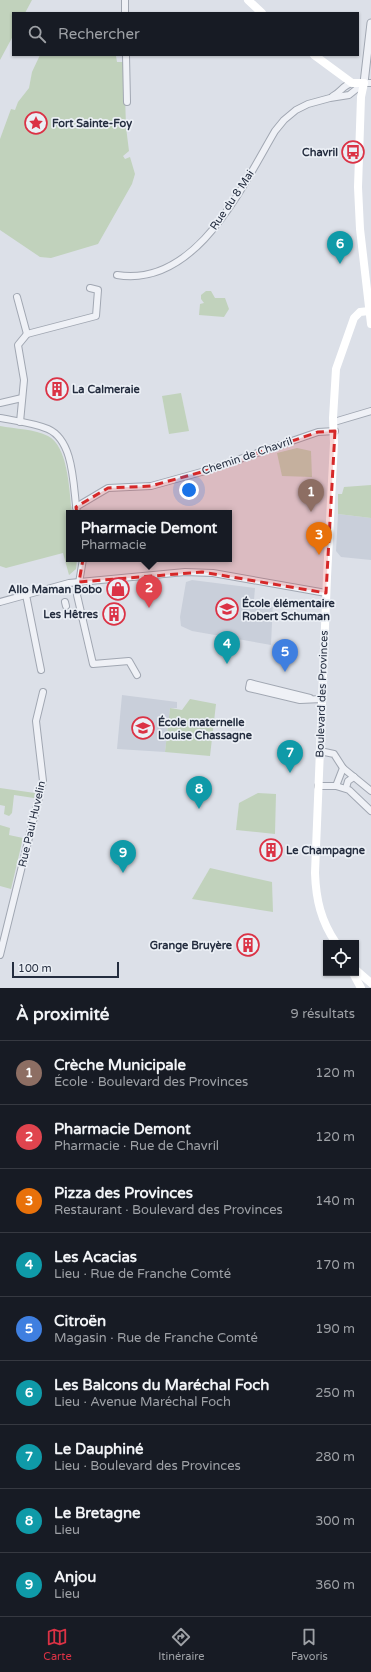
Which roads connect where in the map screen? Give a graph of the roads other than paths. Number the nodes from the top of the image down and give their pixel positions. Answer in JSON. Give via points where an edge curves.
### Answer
{"nodes":[{"id":1,"x":125,"y":0,"type":"edge"},
{"id":2,"x":248,"y":0,"type":"edge"},
{"id":3,"x":125,"y":12,"type":"edge"},
{"id":4,"x":261,"y":12,"type":"edge"},
{"id":5,"x":371,"y":23,"type":"edge"},
{"id":6,"x":126,"y":56,"type":"edge"},
{"id":7,"x":315,"y":56,"type":"edge"},
{"id":8,"x":352,"y":83,"type":"junction"},
{"id":9,"x":367,"y":83,"type":"edge"},
{"id":10,"x":330,"y":98,"type":"junction"},
{"id":11,"x":127,"y":102,"type":"dead end"},
{"id":12,"x":367,"y":257,"type":"edge"},
{"id":13,"x":117,"y":275,"type":"dead end"},
{"id":14,"x":90,"y":288,"type":"dead end"},
{"id":15,"x":17,"y":297,"type":"dead end"},
{"id":16,"x":369,"y":311,"type":"junction"},
{"id":17,"x":371,"y":324,"type":"edge"},
{"id":18,"x":27,"y":334,"type":"junction"},
{"id":19,"x":22,"y":398,"type":"junction"},
{"id":20,"x":0,"y":403,"type":"edge"},
{"id":21,"x":371,"y":411,"type":"edge"},
{"id":22,"x":0,"y":418,"type":"edge"},
{"id":23,"x":20,"y":422,"type":"junction"},
{"id":24,"x":334,"y":426,"type":"junction"},
{"id":25,"x":77,"y":510,"type":"edge"},
{"id":26,"x":82,"y":562,"type":"edge"},
{"id":27,"x":78,"y":582,"type":"junction"},
{"id":28,"x":326,"y":593,"type":"junction"},
{"id":29,"x":26,"y":595,"type":"junction"},
{"id":30,"x":0,"y":602,"type":"edge"},
{"id":31,"x":41,"y":670,"type":"dead end"},
{"id":32,"x":137,"y":675,"type":"dead end"},
{"id":33,"x":43,"y":692,"type":"dead end"},
{"id":34,"x":310,"y":698,"type":"junction"},
{"id":35,"x":322,"y":699,"type":"junction"},
{"id":36,"x":320,"y":751,"type":"junction"},
{"id":37,"x":343,"y":768,"type":"junction"},
{"id":38,"x":354,"y":777,"type":"junction"},
{"id":39,"x":318,"y":786,"type":"junction"},
{"id":40,"x":336,"y":786,"type":"junction"},
{"id":41,"x":346,"y":788,"type":"junction"},
{"id":42,"x":371,"y":791,"type":"edge"},
{"id":43,"x":371,"y":811,"type":"edge"},
{"id":44,"x":334,"y":940,"type":"edge"},
{"id":45,"x":0,"y":955,"type":"edge"},
{"id":46,"x":359,"y":973,"type":"edge"},
{"id":47,"x":352,"y":976,"type":"edge"},
{"id":48,"x":354,"y":976,"type":"edge"},
{"id":49,"x":371,"y":983,"type":"edge"},
{"id":50,"x":354,"y":988,"type":"edge"},
{"id":51,"x":361,"y":988,"type":"edge"}],
"edges":[{"from":1,"to":3,"type":"street"},
{"from":2,"to":4,"type":"main road"},
{"from":5,"to":9,"type":"street"},
{"from":6,"to":11,"type":"street"},
{"from":7,"to":8,"type":"main road"},
{"from":8,"to":9,"type":"main road"},
{"from":8,"to":10,"type":"street","name":"Rue du 8 Mai","via":[[344,86]]},
{"from":9,"to":10,"type":"street","name":"Rue du 8 Mai","via":[[349,95]]},
{"from":9,"to":12,"type":"main road","via":[[361,97],[358,187]]},
{"from":10,"to":13,"type":"street","name":"Rue du 8 Mai","via":[[308,104],[284,120],[231,204],[197,248],[175,263],[151,274],[132,278]]},
{"from":12,"to":16,"type":"main road"},
{"from":14,"to":18,"type":"street","via":[[98,290],[96,316]]},
{"from":15,"to":18,"type":"street"},
{"from":16,"to":17,"type":"main road"},
{"from":16,"to":24,"type":"main road","name":"Boulevard des Provinces","via":[[360,312],[354,318],[336,369]]},
{"from":18,"to":19,"type":"street","via":[[18,345],[24,380]]},
{"from":19,"to":20,"type":"street"},
{"from":19,"to":23,"type":"street"},
{"from":21,"to":24,"type":"street","name":"Chemin de Chavril"},
{"from":22,"to":23,"type":"street"},
{"from":23,"to":25,"type":"street","via":[[46,428],[62,440],[68,454]]},
{"from":24,"to":25,"type":"street","name":"Chemin de Chavril","via":[[184,477],[151,486],[108,488]]},
{"from":24,"to":28,"type":"main road","name":"Boulevard des Provinces"},
{"from":26,"to":27,"type":"street"},
{"from":27,"to":28,"type":"street","via":[[202,572]]},
{"from":27,"to":29,"type":"street"},
{"from":27,"to":32,"type":"street","via":[[77,594],[93,664],[129,661]]},
{"from":28,"to":35,"type":"main road","name":"Boulevard des Provinces"},
{"from":29,"to":30,"type":"street"},
{"from":29,"to":31,"type":"street"},
{"from":33,"to":45,"type":"street","name":"Rue Paul Huvelin","via":[[36,721],[43,781]]},
{"from":34,"to":34,"type":"street","via":[[250,683],[249,688],[300,700]]},
{"from":34,"to":35,"type":"street"},
{"from":35,"to":36,"type":"main road","name":"Boulevard des Provinces"},
{"from":36,"to":37,"type":"street","via":[[334,754]]},
{"from":36,"to":39,"type":"main road","name":"Boulevard des Provinces"},
{"from":37,"to":38,"type":"street"},
{"from":37,"to":40,"type":"street"},
{"from":38,"to":41,"type":"street","via":[[348,781]]},
{"from":38,"to":42,"type":"street"},
{"from":39,"to":40,"type":"street"},
{"from":39,"to":44,"type":"main road","name":"Boulevard des Provinces","via":[[316,892],[322,920]]},
{"from":40,"to":41,"type":"street"},
{"from":41,"to":43,"type":"street"},
{"from":46,"to":49,"type":"main road"},
{"from":47,"to":50,"type":"main road"},
{"from":48,"to":51,"type":"main road"}]}
